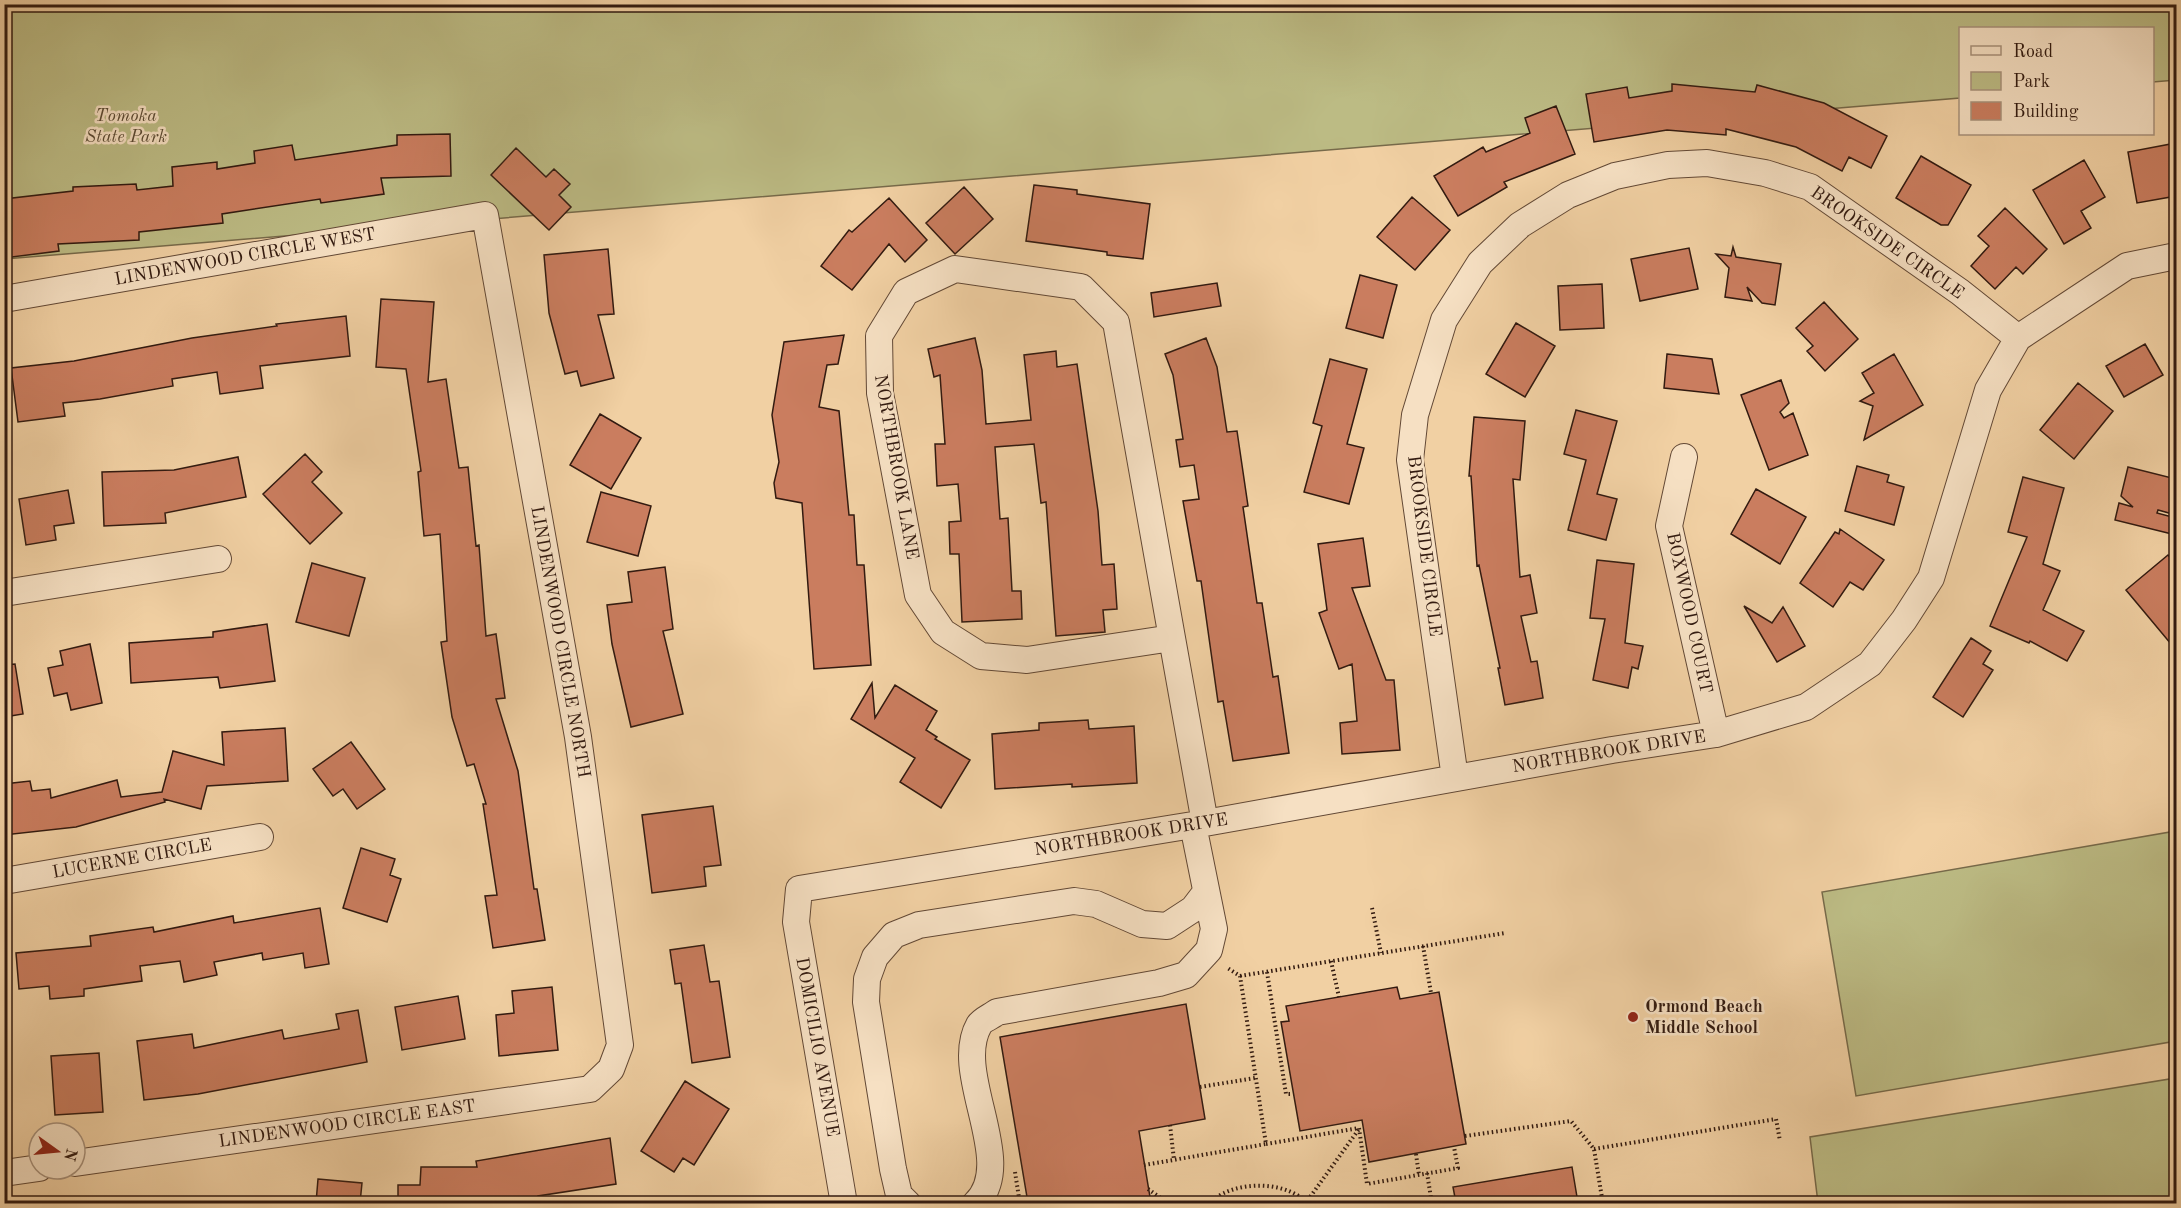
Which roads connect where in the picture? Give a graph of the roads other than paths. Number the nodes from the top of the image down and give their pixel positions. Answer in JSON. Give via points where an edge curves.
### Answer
{"nodes":[{"id":1,"x":485,"y":215,"type":"joint"},
{"id":2,"x":2176,"y":256,"type":"edge"},
{"id":3,"x":4,"y":299,"type":"edge"},
{"id":4,"x":2018,"y":338,"type":"junction"},
{"id":5,"x":1684,"y":457,"type":"dead end"},
{"id":6,"x":218,"y":559,"type":"dead end"},
{"id":7,"x":4,"y":593,"type":"edge"},
{"id":8,"x":1172,"y":638,"type":"junction"},
{"id":9,"x":1716,"y":734,"type":"junction"},
{"id":10,"x":1455,"y":778,"type":"junction"},
{"id":11,"x":1199,"y":824,"type":"junction"},
{"id":12,"x":260,"y":837,"type":"dead end"},
{"id":13,"x":4,"y":881,"type":"edge"},
{"id":14,"x":799,"y":889,"type":"joint"},
{"id":15,"x":1206,"y":892,"type":"junction"},
{"id":16,"x":611,"y":1069,"type":"joint"},
{"id":17,"x":87,"y":1160,"type":"edge"},
{"id":18,"x":27,"y":1170,"type":"edge"},
{"id":19,"x":4,"y":1173,"type":"edge"},
{"id":20,"x":844,"y":1203,"type":"edge"},
{"id":21,"x":908,"y":1203,"type":"edge"},
{"id":22,"x":975,"y":1203,"type":"edge"}],
"edges":[{"from":1,"to":3,"type":"street","name":"LINDENWOOD CIRCLE WEST"},
{"from":1,"to":16,"type":"street","name":"LINDENWOOD CIRCLE NORTH","via":[[578,737],[620,1046]]},
{"from":2,"to":4,"type":"street","name":"NORTHBROOK DRIVE","via":[[2127,266]]},
{"from":4,"to":9,"type":"street","name":"NORTHBROOK DRIVE","via":[[1988,390],[1931,578],[1904,620],[1870,664],[1806,707]]},
{"from":4,"to":10,"type":"street","name":"BROOKSIDE CIRCLE","via":[[1960,292],[1810,188],[1765,173],[1707,162],[1657,167],[1615,176],[1568,195],[1520,225],[1480,263],[1444,320],[1415,415],[1410,460]]},
{"from":5,"to":9,"type":"street","name":"BOXWOOD COURT","via":[[1669,525]]},
{"from":6,"to":7,"type":"street"},
{"from":8,"to":8,"type":"street","name":"NORTHBROOK LANE","via":[[1116,322],[1082,287],[955,269],[906,292],[879,336],[880,393],[918,595],[943,632],[981,656],[1027,660]]},
{"from":8,"to":11,"type":"street","name":"NORTHBROOK LANE"},
{"from":9,"to":10,"type":"street","name":"NORTHBROOK DRIVE"},
{"from":10,"to":11,"type":"street","name":"NORTHBROOK DRIVE"},
{"from":11,"to":14,"type":"street","name":"NORTHBROOK DRIVE"},
{"from":11,"to":15,"type":"street","name":"NORTHBROOK LANE"},
{"from":12,"to":13,"type":"street","name":"LUCERNE CIRCLE"},
{"from":14,"to":20,"type":"street","name":"DOMICILIO AVENUE","via":[[796,922]]},
{"from":15,"to":21,"type":"street","via":[[1193,909],[1167,926],[1142,924],[1096,904],[1074,901],[919,925],[894,935],[875,957],[867,979],[866,1002],[893,1169],[899,1195]]},
{"from":15,"to":22,"type":"street","name":"NORTHBROOK LANE","via":[[1214,930],[1209,951],[1186,975],[998,1012],[980,1024],[972,1061],[990,1158],[990,1179]]},
{"from":16,"to":17,"type":"street","name":"LINDENWOOD CIRCLE EAST","via":[[590,1089]]},
{"from":18,"to":19,"type":"street"}]}
